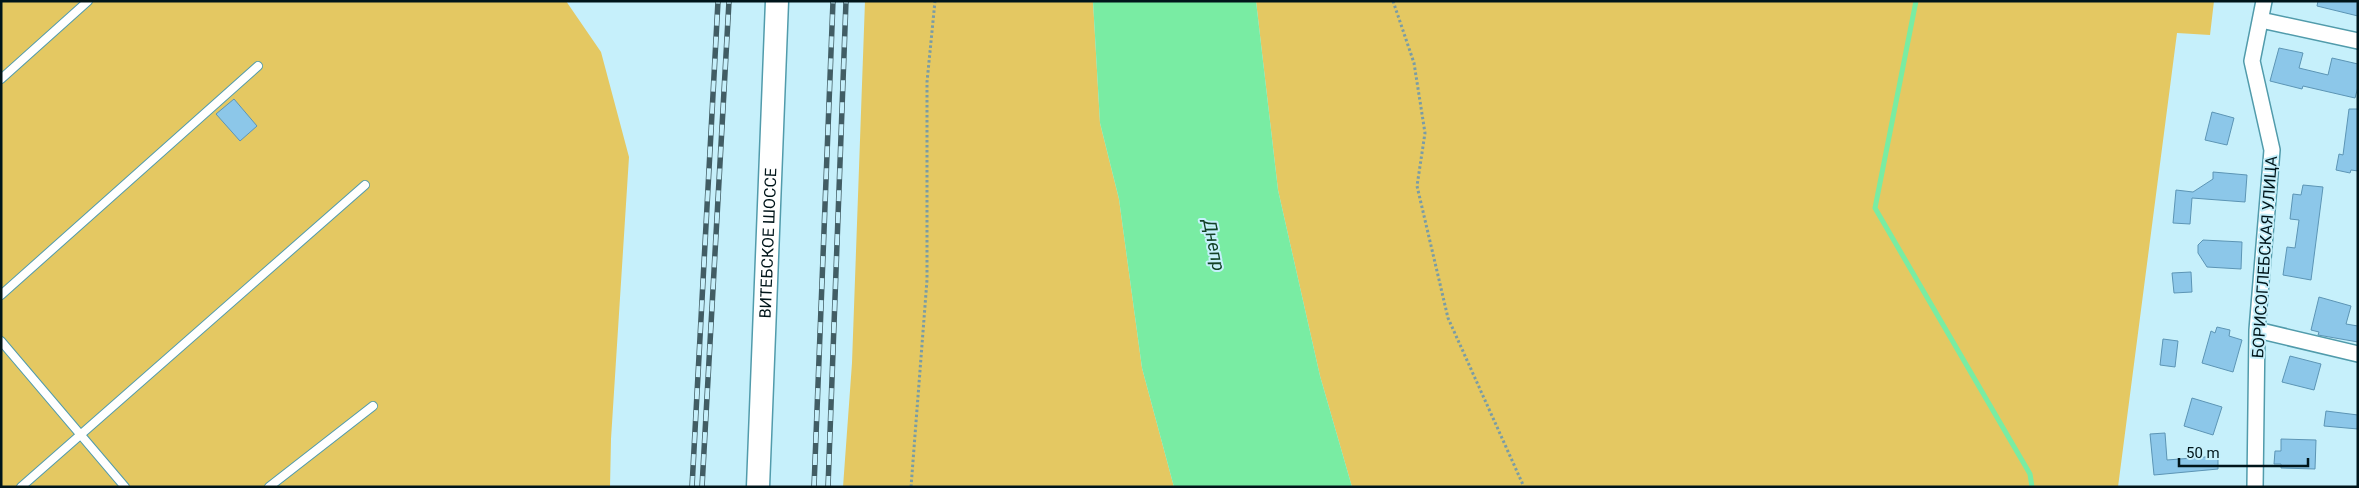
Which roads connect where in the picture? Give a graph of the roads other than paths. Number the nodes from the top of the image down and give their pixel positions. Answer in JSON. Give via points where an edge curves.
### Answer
{"nodes":[{"id":1,"x":88,"y":1,"type":"edge"},
{"id":2,"x":777,"y":1,"type":"edge"},
{"id":3,"x":2264,"y":1,"type":"edge"},
{"id":4,"x":2261,"y":20,"type":"junction"},
{"id":5,"x":2358,"y":41,"type":"edge"},
{"id":6,"x":258,"y":66,"type":"dead end"},
{"id":7,"x":1,"y":79,"type":"edge"},
{"id":8,"x":365,"y":185,"type":"dead end"},
{"id":9,"x":1,"y":295,"type":"edge"},
{"id":10,"x":2257,"y":330,"type":"junction"},
{"id":11,"x":1,"y":341,"type":"edge"},
{"id":12,"x":2358,"y":354,"type":"edge"},
{"id":13,"x":373,"y":406,"type":"dead end"},
{"id":14,"x":80,"y":435,"type":"junction"},
{"id":15,"x":21,"y":487,"type":"edge"},
{"id":16,"x":125,"y":487,"type":"edge"},
{"id":17,"x":269,"y":487,"type":"edge"},
{"id":18,"x":758,"y":487,"type":"edge"},
{"id":19,"x":2255,"y":487,"type":"edge"}],
"edges":[{"from":1,"to":7,"type":"lane"},
{"from":2,"to":18,"type":"main road","name":"ВИТЕБСКОЕ ШОССЕ"},
{"from":3,"to":4,"type":"street","name":"БОРИСОГЛЕБСКАЯ УЛИЦА"},
{"from":4,"to":5,"type":"street"},
{"from":4,"to":10,"type":"street","name":"БОРИСОГЛЕБСКАЯ УЛИЦА","via":[[2252,60],[2272,150]]},
{"from":6,"to":9,"type":"lane"},
{"from":8,"to":14,"type":"lane"},
{"from":10,"to":12,"type":"street"},
{"from":10,"to":19,"type":"street","name":"БОРИСОГЛЕБСКАЯ УЛИЦА"},
{"from":11,"to":14,"type":"lane"},
{"from":13,"to":17,"type":"lane"},
{"from":14,"to":15,"type":"lane"},
{"from":14,"to":16,"type":"lane"}]}
